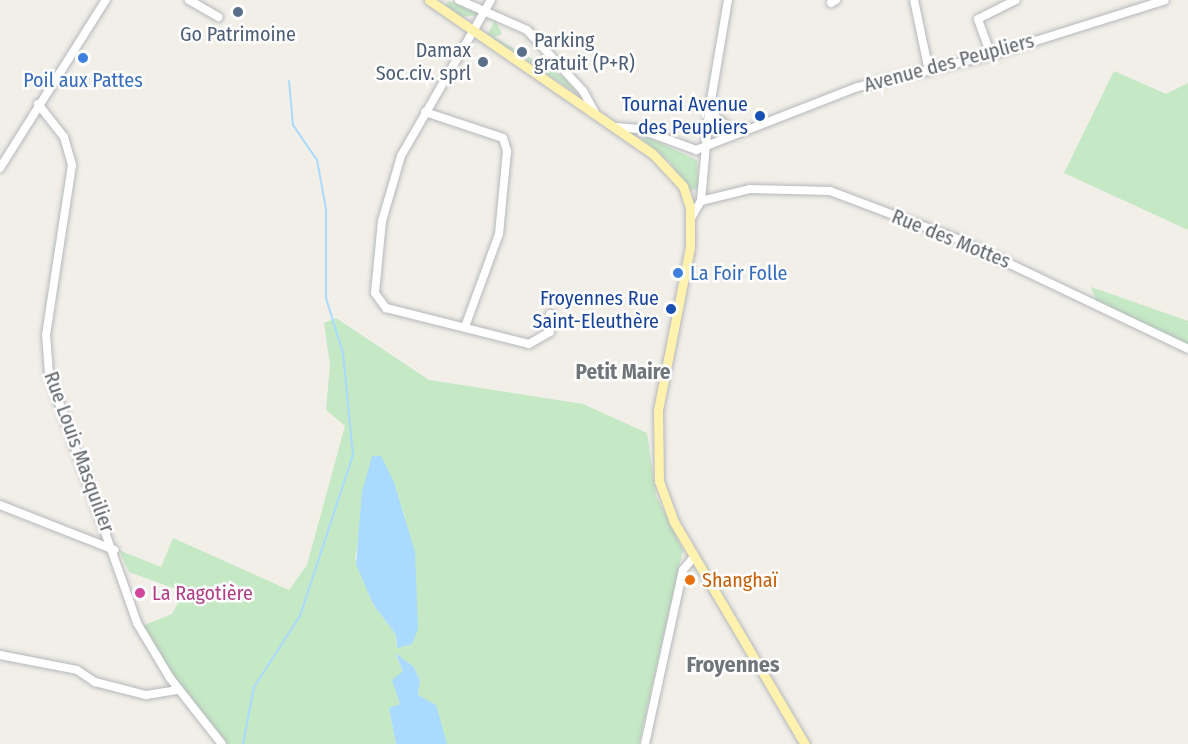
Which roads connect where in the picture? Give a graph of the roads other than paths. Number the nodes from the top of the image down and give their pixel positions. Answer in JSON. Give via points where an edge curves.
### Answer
{"nodes":[{"id":1,"x":106,"y":0,"type":"edge"},
{"id":2,"x":189,"y":0,"type":"edge"},
{"id":3,"x":429,"y":0,"type":"edge"},
{"id":4,"x":459,"y":0,"type":"edge"},
{"id":5,"x":491,"y":0,"type":"edge"},
{"id":6,"x":728,"y":0,"type":"edge"},
{"id":7,"x":914,"y":0,"type":"edge"},
{"id":8,"x":1016,"y":0,"type":"edge"},
{"id":9,"x":1165,"y":0,"type":"edge"},
{"id":10,"x":489,"y":10,"type":"junction"},
{"id":11,"x":218,"y":17,"type":"dead end"},
{"id":12,"x":475,"y":33,"type":"junction"},
{"id":13,"x":991,"y":55,"type":"junction"},
{"id":14,"x":929,"y":71,"type":"junction"},
{"id":15,"x":38,"y":104,"type":"junction"},
{"id":16,"x":425,"y":112,"type":"junction"},
{"id":17,"x":709,"y":112,"type":"junction"},
{"id":18,"x":595,"y":113,"type":"junction"},
{"id":19,"x":616,"y":128,"type":"junction"},
{"id":20,"x":736,"y":134,"type":"junction"},
{"id":21,"x":704,"y":146,"type":"junction"},
{"id":22,"x":0,"y":168,"type":"edge"},
{"id":23,"x":701,"y":201,"type":"junction"},
{"id":24,"x":691,"y":218,"type":"junction"},
{"id":25,"x":550,"y":314,"type":"dead end"},
{"id":26,"x":465,"y":327,"type":"junction"},
{"id":27,"x":1188,"y":348,"type":"edge"},
{"id":28,"x":0,"y":505,"type":"edge"},
{"id":29,"x":114,"y":550,"type":"junction"},
{"id":30,"x":694,"y":557,"type":"junction"},
{"id":31,"x":0,"y":656,"type":"edge"},
{"id":32,"x":179,"y":690,"type":"junction"},
{"id":33,"x":222,"y":744,"type":"edge"},
{"id":34,"x":645,"y":744,"type":"edge"},
{"id":35,"x":806,"y":744,"type":"edge"}],
"edges":[{"from":1,"to":15,"type":"street"},
{"from":2,"to":11,"type":"street"},
{"from":3,"to":12,"type":"main road"},
{"from":4,"to":10,"type":"street"},
{"from":5,"to":10,"type":"street"},
{"from":6,"to":17,"type":"street"},
{"from":7,"to":14,"type":"street"},
{"from":8,"to":13,"type":"street","via":[[978,19]]},
{"from":9,"to":13,"type":"street","name":"Avenue des Peupliers"},
{"from":10,"to":12,"type":"street"},
{"from":10,"to":18,"type":"street","via":[[536,38],[583,91]]},
{"from":12,"to":16,"type":"street"},
{"from":12,"to":18,"type":"main road"},
{"from":13,"to":14,"type":"street","name":"Avenue des Peupliers"},
{"from":14,"to":20,"type":"street","name":"Avenue des Peupliers","via":[[858,87]]},
{"from":15,"to":22,"type":"street"},
{"from":15,"to":29,"type":"street","name":"Rue Louis Masquilier","via":[[64,138],[72,165],[46,334],[47,364]]},
{"from":16,"to":26,"type":"street","via":[[503,138],[507,151],[499,234]]},
{"from":16,"to":26,"type":"street","via":[[400,156],[375,293],[386,308]]},
{"from":17,"to":20,"type":"street"},
{"from":17,"to":21,"type":"street"},
{"from":18,"to":19,"type":"main road"},
{"from":19,"to":21,"type":"street","name":"Avenue des Peupliers","via":[[639,129],[688,150]]},
{"from":19,"to":24,"type":"main road","via":[[670,168],[687,196]]},
{"from":20,"to":21,"type":"street","name":"Avenue des Peupliers"},
{"from":21,"to":23,"type":"street"},
{"from":23,"to":24,"type":"street"},
{"from":23,"to":27,"type":"street","name":"Rue des Mottes","via":[[750,189],[813,188],[898,216],[1096,301]]},
{"from":24,"to":30,"type":"main road","via":[[655,440],[662,492]]},
{"from":25,"to":26,"type":"street","via":[[550,332],[539,343]]},
{"from":28,"to":29,"type":"street"},
{"from":29,"to":32,"type":"street","name":"Rue Louis Masquilier","via":[[137,623]]},
{"from":30,"to":34,"type":"street","via":[[683,570]]},
{"from":30,"to":35,"type":"main road"},
{"from":31,"to":32,"type":"street","via":[[77,670],[95,682],[146,695]]},
{"from":32,"to":33,"type":"street","name":"Rue Louis Masquilier"}]}
